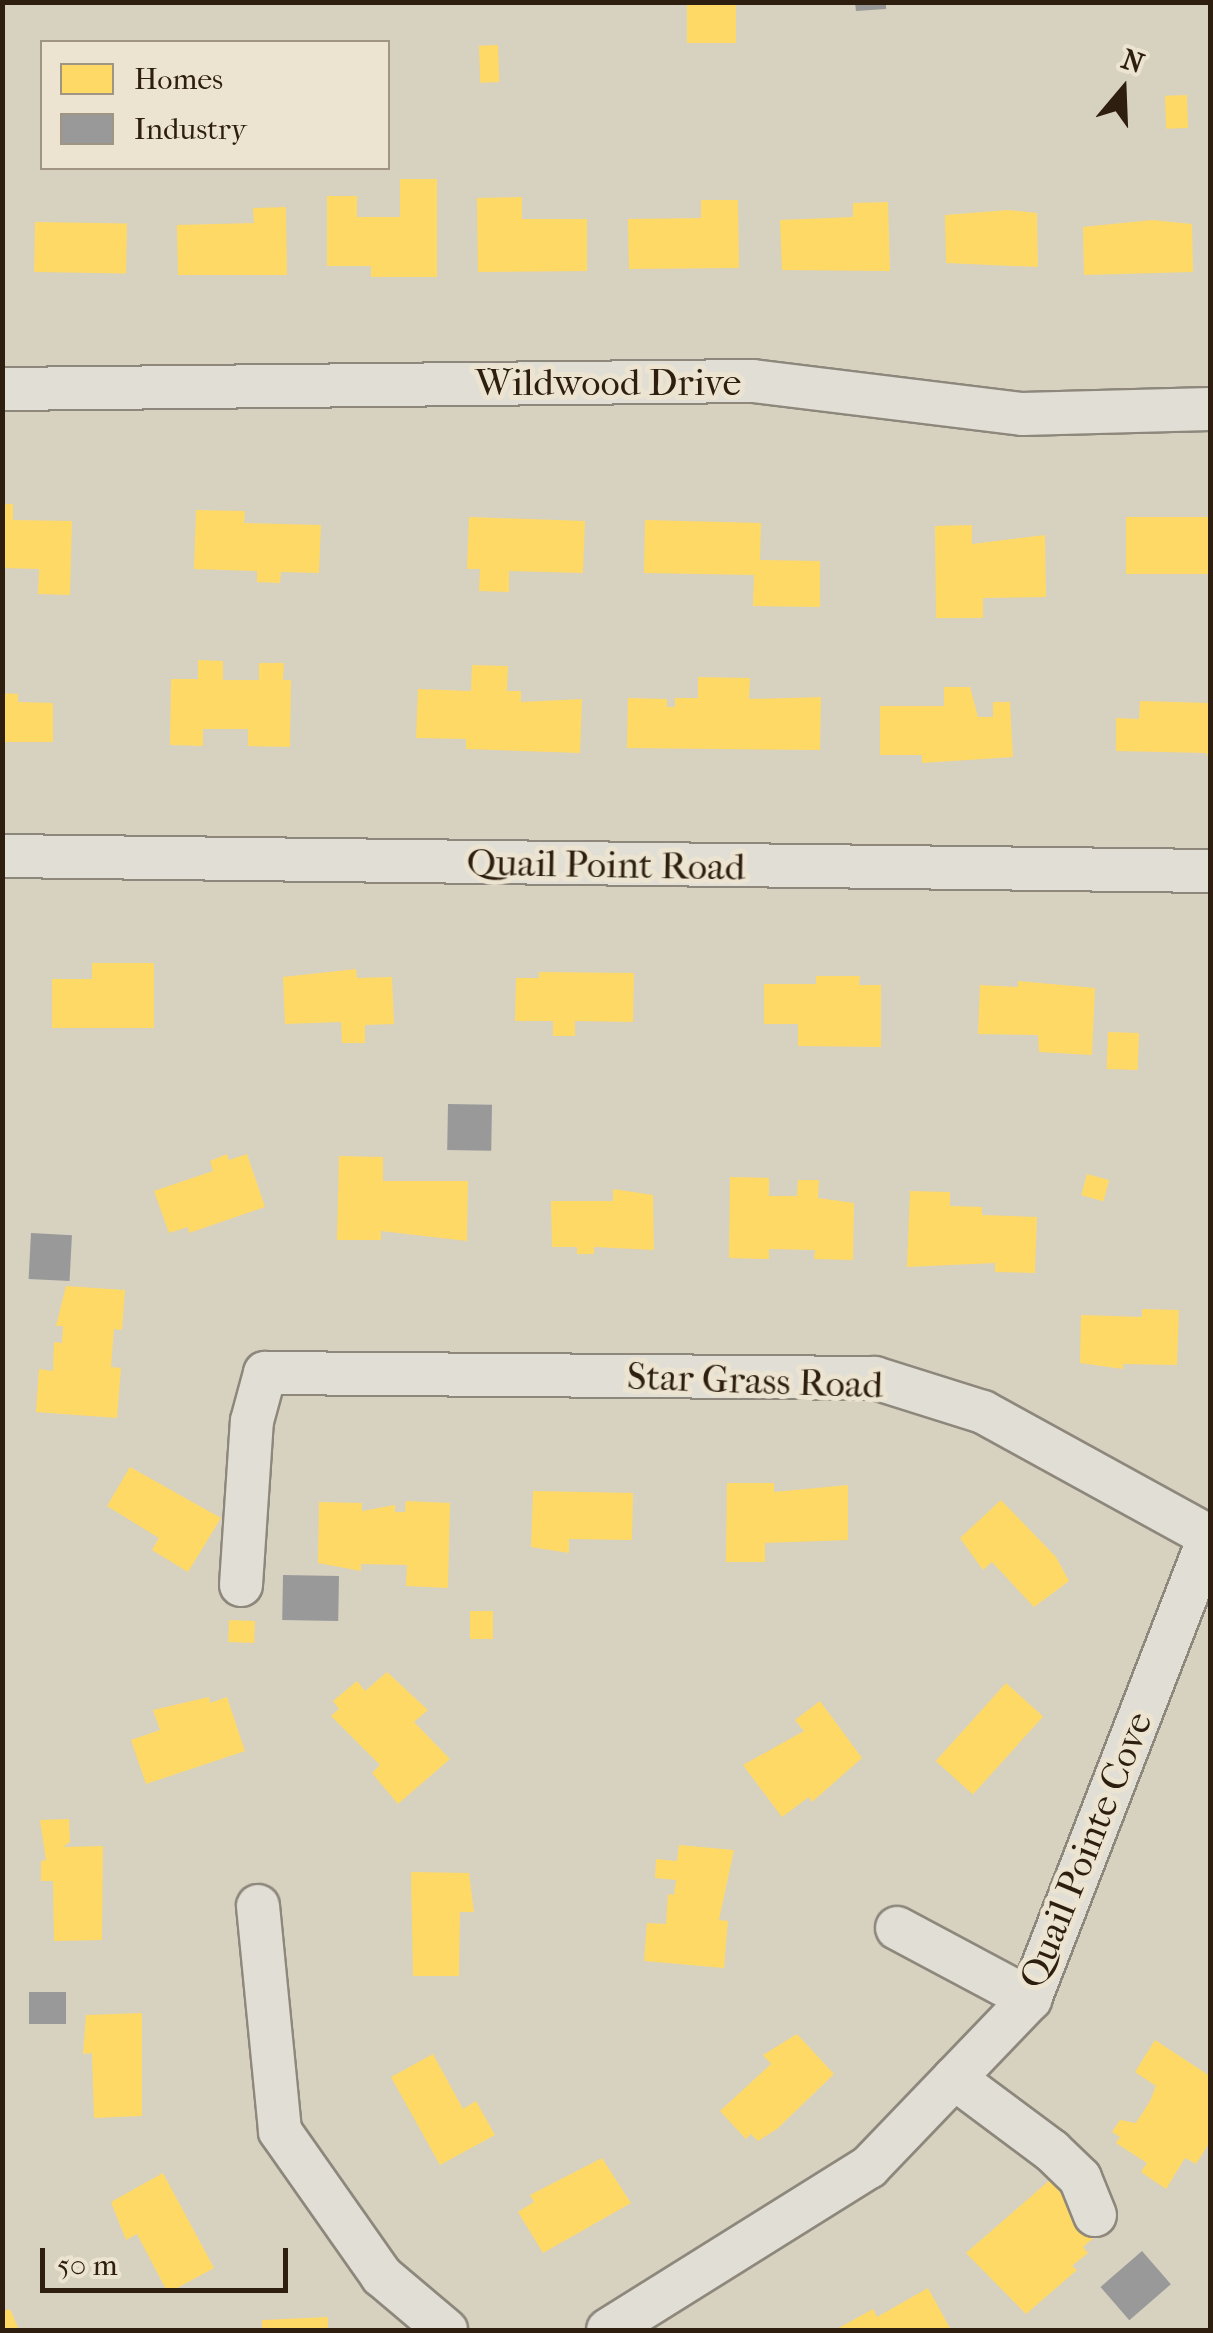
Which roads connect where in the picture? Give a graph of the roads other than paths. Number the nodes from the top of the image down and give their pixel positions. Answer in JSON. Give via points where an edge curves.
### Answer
{"nodes":[{"id":1,"x":2,"y":389,"type":"edge"},
{"id":2,"x":1210,"y":410,"type":"edge"},
{"id":3,"x":2,"y":856,"type":"edge"},
{"id":4,"x":1210,"y":871,"type":"edge"},
{"id":5,"x":1210,"y":1536,"type":"edge"},
{"id":6,"x":242,"y":1586,"type":"dead end"},
{"id":7,"x":258,"y":1906,"type":"dead end"},
{"id":8,"x":897,"y":1928,"type":"dead end"},
{"id":9,"x":1030,"y":2000,"type":"junction"},
{"id":10,"x":954,"y":2078,"type":"junction"},
{"id":11,"x":1094,"y":2215,"type":"dead end"},
{"id":12,"x":446,"y":2330,"type":"edge"},
{"id":13,"x":608,"y":2330,"type":"edge"}],
"edges":[{"from":1,"to":2,"type":"street","name":"Wildwood Drive","via":[[753,381],[1022,414]]},
{"from":3,"to":4,"type":"street","name":"Quail Point Road"},
{"from":5,"to":6,"type":"street","name":"Star Grass Road","via":[[983,1412],[875,1378],[265,1373],[252,1421]]},
{"from":5,"to":9,"type":"street","name":"Quail Pointe Cove"},
{"from":7,"to":12,"type":"street","via":[[280,2131],[382,2276]]},
{"from":8,"to":9,"type":"street"},
{"from":9,"to":10,"type":"street","name":"Quail Pointe Cove"},
{"from":10,"to":11,"type":"street","via":[[1052,2150],[1080,2178]]},
{"from":10,"to":13,"type":"street","name":"Quail Pointe Cove","via":[[869,2167]]}]}
